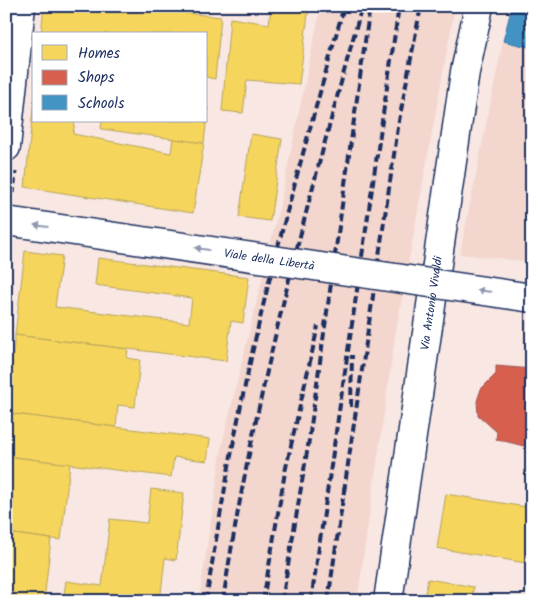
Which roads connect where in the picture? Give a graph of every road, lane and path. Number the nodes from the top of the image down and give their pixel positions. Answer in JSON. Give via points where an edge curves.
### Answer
{"nodes":[{"id":1,"x":21,"y":6,"type":"edge"},
{"id":2,"x":479,"y":6,"type":"edge"},
{"id":3,"x":6,"y":147,"type":"edge"},
{"id":4,"x":6,"y":221,"type":"edge"},
{"id":5,"x":532,"y":298,"type":"edge"},
{"id":6,"x":388,"y":601,"type":"edge"}],
"edges":[{"from":1,"to":3,"type":"street"},
{"from":2,"to":6,"type":"street","name":"Via Antonio Vivaldi","via":[[465,72]]},
{"from":5,"to":4,"type":"street","name":"Viale della Libertà","one_way":true,"bridge":true}]}
